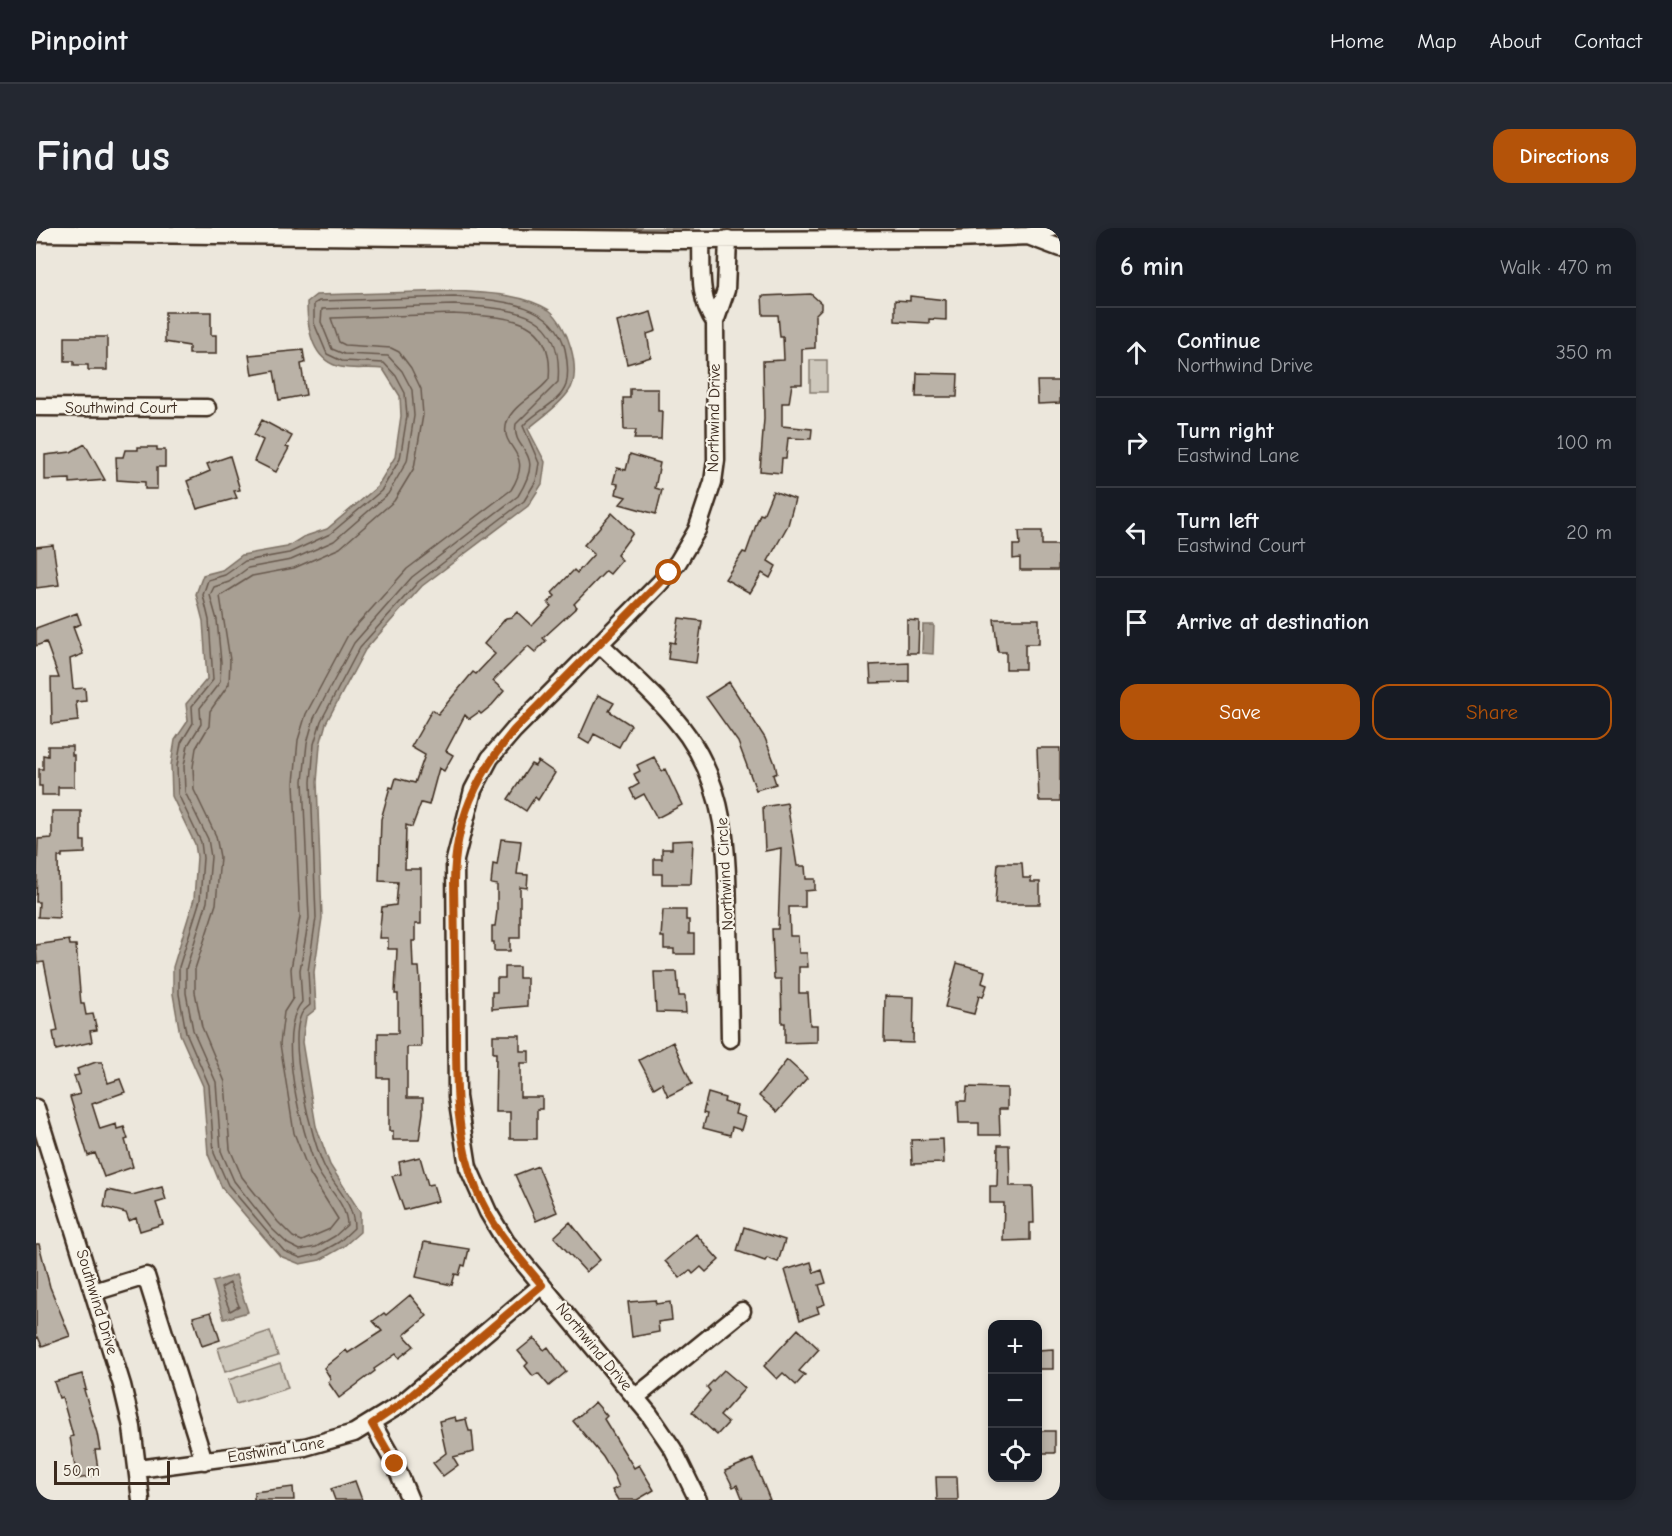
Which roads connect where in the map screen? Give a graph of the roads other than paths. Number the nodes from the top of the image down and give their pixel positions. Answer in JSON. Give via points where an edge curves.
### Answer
{"nodes":[{"id":1,"x":1053,"y":228,"type":"edge"},
{"id":2,"x":36,"y":233,"type":"edge"},
{"id":3,"x":1028,"y":236,"type":"junction"},
{"id":4,"x":728,"y":239,"type":"junction"},
{"id":5,"x":701,"y":240,"type":"junction"},
{"id":6,"x":1060,"y":248,"type":"edge"},
{"id":7,"x":715,"y":322,"type":"junction"},
{"id":8,"x":36,"y":407,"type":"edge"},
{"id":9,"x":207,"y":408,"type":"dead end"},
{"id":10,"x":600,"y":644,"type":"junction"},
{"id":11,"x":730,"y":1039,"type":"dead end"},
{"id":12,"x":36,"y":1108,"type":"edge"},
{"id":13,"x":542,"y":1285,"type":"junction"},
{"id":14,"x":94,"y":1292,"type":"junction"},
{"id":15,"x":742,"y":1311,"type":"dead end"},
{"id":16,"x":636,"y":1397,"type":"junction"},
{"id":17,"x":372,"y":1424,"type":"junction"},
{"id":18,"x":204,"y":1461,"type":"junction"},
{"id":19,"x":138,"y":1469,"type":"junction"},
{"id":20,"x":141,"y":1500,"type":"edge"},
{"id":21,"x":410,"y":1500,"type":"edge"},
{"id":22,"x":698,"y":1500,"type":"edge"}],
"edges":[{"from":1,"to":3,"type":"street"},
{"from":2,"to":5,"type":"street"},
{"from":3,"to":4,"type":"street"},
{"from":3,"to":6,"type":"street"},
{"from":4,"to":5,"type":"street"},
{"from":4,"to":7,"type":"street","name":"Northwind Drive","via":[[726,290]]},
{"from":5,"to":7,"type":"street","name":"Northwind Drive","via":[[703,298]]},
{"from":7,"to":10,"type":"street","name":"Northwind Drive","via":[[716,460],[704,513],[669,573]]},
{"from":8,"to":9,"type":"street","name":"Southwind Court"},
{"from":10,"to":11,"type":"street","name":"Northwind Circle","via":[[689,737],[719,800],[727,852]]},
{"from":10,"to":13,"type":"street","name":"Northwind Drive","via":[[490,758],[466,810],[455,860],[457,1097],[462,1139],[477,1193],[506,1242]]},
{"from":12,"to":14,"type":"street","name":"Southwind Drive"},
{"from":13,"to":16,"type":"street","name":"Northwind Drive"},
{"from":13,"to":17,"type":"street","name":"Eastwind Lane"},
{"from":14,"to":18,"type":"street","via":[[146,1276]]},
{"from":14,"to":19,"type":"street","name":"Southwind Drive","via":[[127,1406]]},
{"from":15,"to":16,"type":"street"},
{"from":16,"to":22,"type":"street","name":"Northwind Drive","via":[[672,1449]]},
{"from":17,"to":18,"type":"street","name":"Eastwind Lane","via":[[319,1445]]},
{"from":17,"to":21,"type":"street"},
{"from":18,"to":19,"type":"street","name":"Eastwind Lane"},
{"from":19,"to":20,"type":"street","name":"Southwind Drive"}]}
